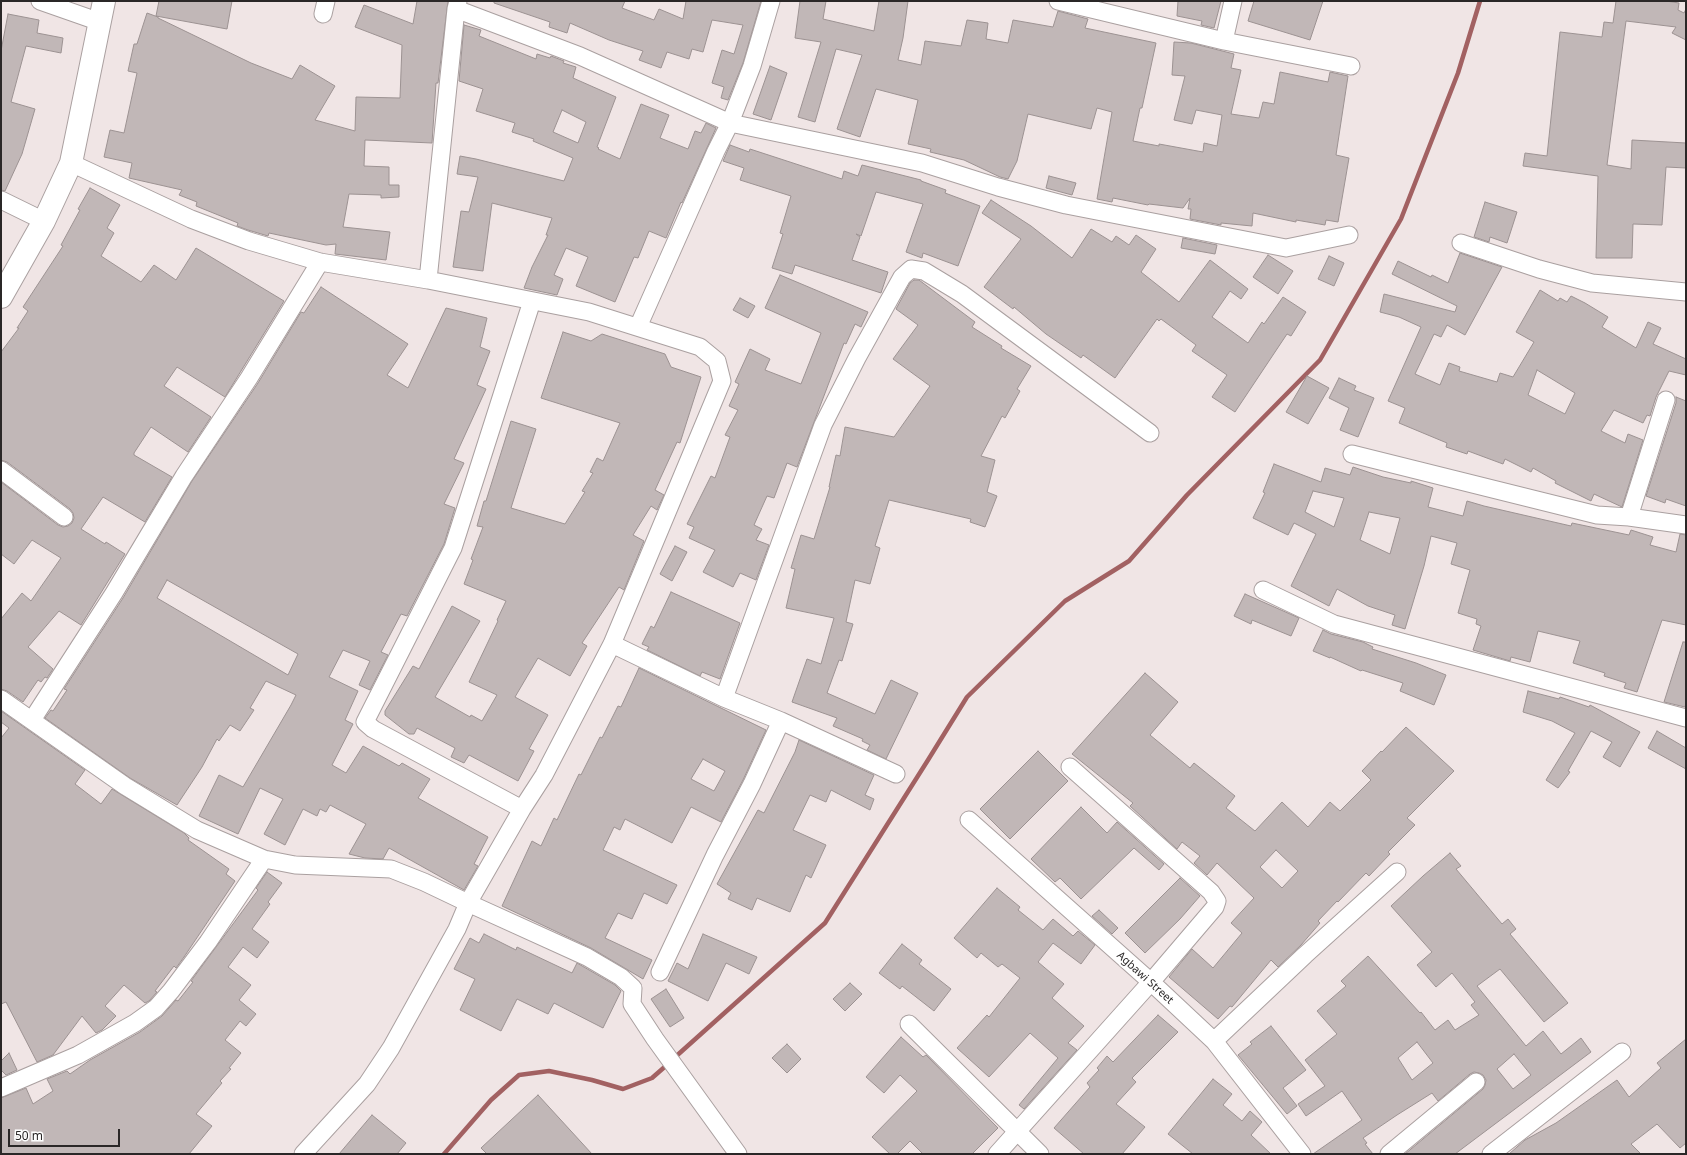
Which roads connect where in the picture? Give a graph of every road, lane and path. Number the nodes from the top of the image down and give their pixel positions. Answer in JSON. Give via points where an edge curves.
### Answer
{"nodes":[{"id":1,"x":40,"y":1,"type":"edge"},
{"id":2,"x":771,"y":1,"type":"edge"},
{"id":3,"x":1058,"y":1,"type":"edge"},
{"id":4,"x":1233,"y":1,"type":"edge"},
{"id":5,"x":457,"y":5,"type":"edge"},
{"id":6,"x":102,"y":11,"type":"edge"},
{"id":7,"x":1224,"y":41,"type":"junction"},
{"id":8,"x":1351,"y":66,"type":"dead end"},
{"id":9,"x":730,"y":123,"type":"junction"},
{"id":10,"x":71,"y":163,"type":"junction"},
{"id":11,"x":1,"y":200,"type":"edge"},
{"id":12,"x":44,"y":221,"type":"junction"},
{"id":13,"x":1349,"y":235,"type":"dead end"},
{"id":14,"x":1461,"y":243,"type":"dead end"},
{"id":15,"x":320,"y":262,"type":"junction"},
{"id":16,"x":428,"y":280,"type":"junction"},
{"id":17,"x":1686,"y":292,"type":"edge"},
{"id":18,"x":1,"y":298,"type":"edge"},
{"id":19,"x":532,"y":301,"type":"junction"},
{"id":20,"x":638,"y":327,"type":"junction"},
{"id":21,"x":1666,"y":400,"type":"dead end"},
{"id":22,"x":1150,"y":433,"type":"dead end"},
{"id":23,"x":1352,"y":454,"type":"dead end"},
{"id":24,"x":1,"y":470,"type":"edge"},
{"id":25,"x":64,"y":517,"type":"dead end"},
{"id":26,"x":1629,"y":517,"type":"junction"},
{"id":27,"x":1686,"y":525,"type":"edge"},
{"id":28,"x":1263,"y":590,"type":"dead end"},
{"id":29,"x":612,"y":644,"type":"junction"},
{"id":30,"x":724,"y":698,"type":"junction"},
{"id":31,"x":1,"y":699,"type":"edge"},
{"id":32,"x":1686,"y":718,"type":"edge"},
{"id":33,"x":32,"y":720,"type":"junction"},
{"id":34,"x":781,"y":721,"type":"junction"},
{"id":35,"x":1070,"y":767,"type":"dead end"},
{"id":36,"x":896,"y":774,"type":"dead end"},
{"id":37,"x":522,"y":809,"type":"junction"},
{"id":38,"x":968,"y":820,"type":"dead end"},
{"id":39,"x":264,"y":859,"type":"junction"},
{"id":40,"x":1398,"y":872,"type":"dead end"},
{"id":41,"x":468,"y":903,"type":"junction"},
{"id":42,"x":660,"y":972,"type":"dead end"},
{"id":43,"x":1151,"y":982,"type":"junction"},
{"id":44,"x":909,"y":1024,"type":"dead end"},
{"id":45,"x":1214,"y":1041,"type":"junction"},
{"id":46,"x":1622,"y":1052,"type":"dead end"},
{"id":47,"x":1476,"y":1082,"type":"dead end"},
{"id":48,"x":1,"y":1088,"type":"edge"},
{"id":49,"x":1018,"y":1132,"type":"junction"},
{"id":50,"x":303,"y":1154,"type":"edge"},
{"id":51,"x":738,"y":1154,"type":"edge"},
{"id":52,"x":997,"y":1154,"type":"edge"},
{"id":53,"x":1040,"y":1154,"type":"edge"},
{"id":54,"x":1302,"y":1154,"type":"edge"},
{"id":55,"x":1389,"y":1154,"type":"edge"},
{"id":56,"x":1491,"y":1154,"type":"edge"}],
"edges":[{"from":1,"to":6,"type":"street"},
{"from":2,"to":9,"type":"street","via":[[752,66]]},
{"from":3,"to":7,"type":"street"},
{"from":4,"to":7,"type":"street"},
{"from":5,"to":9,"type":"street"},
{"from":5,"to":16,"type":"street"},
{"from":6,"to":10,"type":"main road"},
{"from":7,"to":8,"type":"street"},
{"from":9,"to":13,"type":"street","via":[[922,163],[1066,205],[1286,248]]},
{"from":9,"to":20,"type":"street"},
{"from":10,"to":12,"type":"main road"},
{"from":10,"to":15,"type":"street","via":[[191,219],[249,241]]},
{"from":11,"to":12,"type":"street"},
{"from":12,"to":18,"type":"main road"},
{"from":14,"to":17,"type":"street","via":[[1539,269],[1592,283]]},
{"from":15,"to":16,"type":"street"},
{"from":15,"to":33,"type":"street"},
{"from":16,"to":19,"type":"street"},
{"from":19,"to":20,"type":"street","via":[[589,312]]},
{"from":19,"to":37,"type":"street","via":[[453,548],[365,722],[373,729]]},
{"from":20,"to":29,"type":"street","via":[[700,347],[717,361],[722,381]]},
{"from":21,"to":26,"type":"street"},
{"from":22,"to":30,"type":"street","via":[[962,294],[924,271],[911,269],[902,277],[892,293],[823,425]]},
{"from":23,"to":26,"type":"street","via":[[1597,515]]},
{"from":24,"to":25,"type":"street"},
{"from":26,"to":27,"type":"street"},
{"from":28,"to":32,"type":"street","via":[[1334,624]]},
{"from":29,"to":30,"type":"street"},
{"from":29,"to":37,"type":"street","via":[[544,774]]},
{"from":30,"to":34,"type":"street"},
{"from":31,"to":33,"type":"street"},
{"from":33,"to":39,"type":"street","via":[[125,786],[197,830]]},
{"from":34,"to":36,"type":"street"},
{"from":34,"to":42,"type":"street"},
{"from":35,"to":43,"type":"street","via":[[1211,892],[1217,901],[1215,907]]},
{"from":37,"to":41,"type":"street"},
{"from":38,"to":43,"type":"street","name":"Agbawi Street"},
{"from":39,"to":41,"type":"street","via":[[295,866],[391,869]]},
{"from":39,"to":48,"type":"street","via":[[208,942],[156,1008],[135,1023],[78,1055]]},
{"from":40,"to":45,"type":"street"},
{"from":41,"to":50,"type":"street","via":[[457,929],[367,1084]]},
{"from":41,"to":51,"type":"street","via":[[587,957],[621,977],[633,988],[632,1004]]},
{"from":43,"to":45,"type":"street","name":"Agbawi Street"},
{"from":43,"to":49,"type":"street"},
{"from":44,"to":49,"type":"street"},
{"from":45,"to":54,"type":"street","name":"Agbawi Street"},
{"from":46,"to":56,"type":"street"},
{"from":47,"to":55,"type":"street"},
{"from":49,"to":52,"type":"street"},
{"from":49,"to":53,"type":"street"}]}
